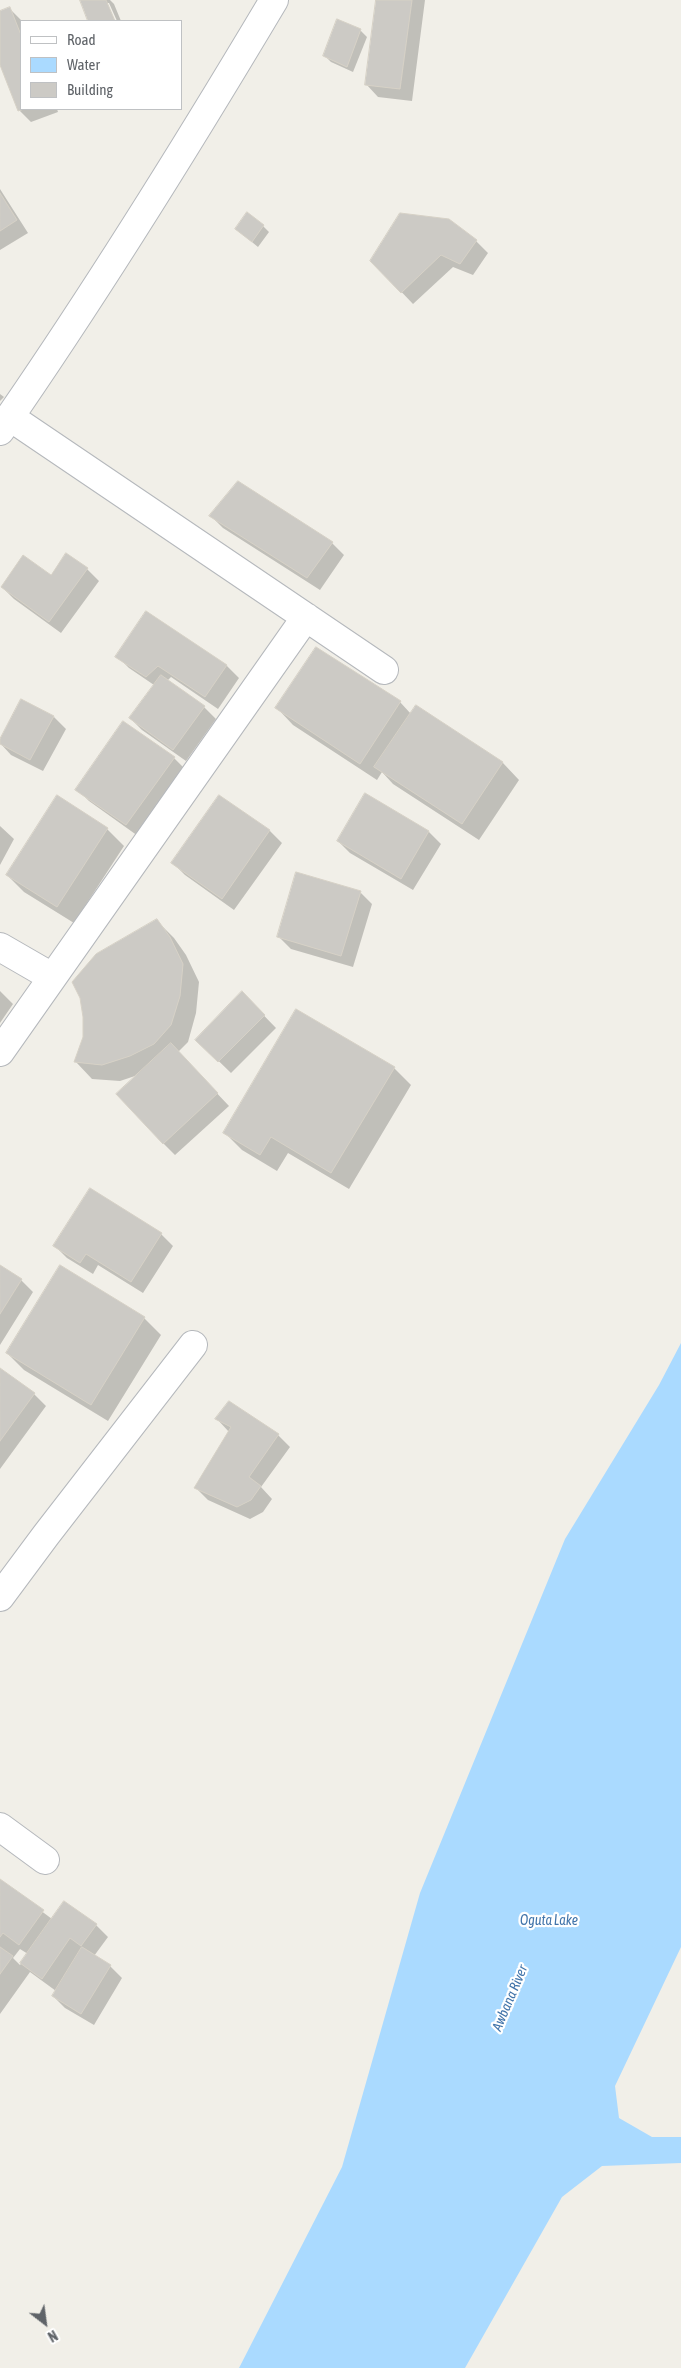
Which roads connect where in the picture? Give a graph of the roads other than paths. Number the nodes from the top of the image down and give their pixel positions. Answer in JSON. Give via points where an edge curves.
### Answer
{"nodes":[{"id":1,"x":274,"y":0,"type":"edge"},
{"id":2,"x":5,"y":424,"type":"edge"},
{"id":3,"x":306,"y":617,"type":"junction"},
{"id":4,"x":384,"y":670,"type":"dead end"},
{"id":5,"x":0,"y":947,"type":"edge"},
{"id":6,"x":52,"y":977,"type":"junction"},
{"id":7,"x":0,"y":1052,"type":"edge"},
{"id":8,"x":193,"y":1345,"type":"dead end"},
{"id":9,"x":0,"y":1597,"type":"edge"},
{"id":10,"x":0,"y":1827,"type":"edge"},
{"id":11,"x":45,"y":1860,"type":"dead end"}],
"edges":[{"from":1,"to":2,"type":"street","via":[[194,134]]},
{"from":2,"to":3,"type":"street"},
{"from":3,"to":4,"type":"street"},
{"from":3,"to":6,"type":"street"},
{"from":5,"to":6,"type":"street"},
{"from":6,"to":7,"type":"street"},
{"from":8,"to":9,"type":"street"},
{"from":10,"to":11,"type":"street"}]}
